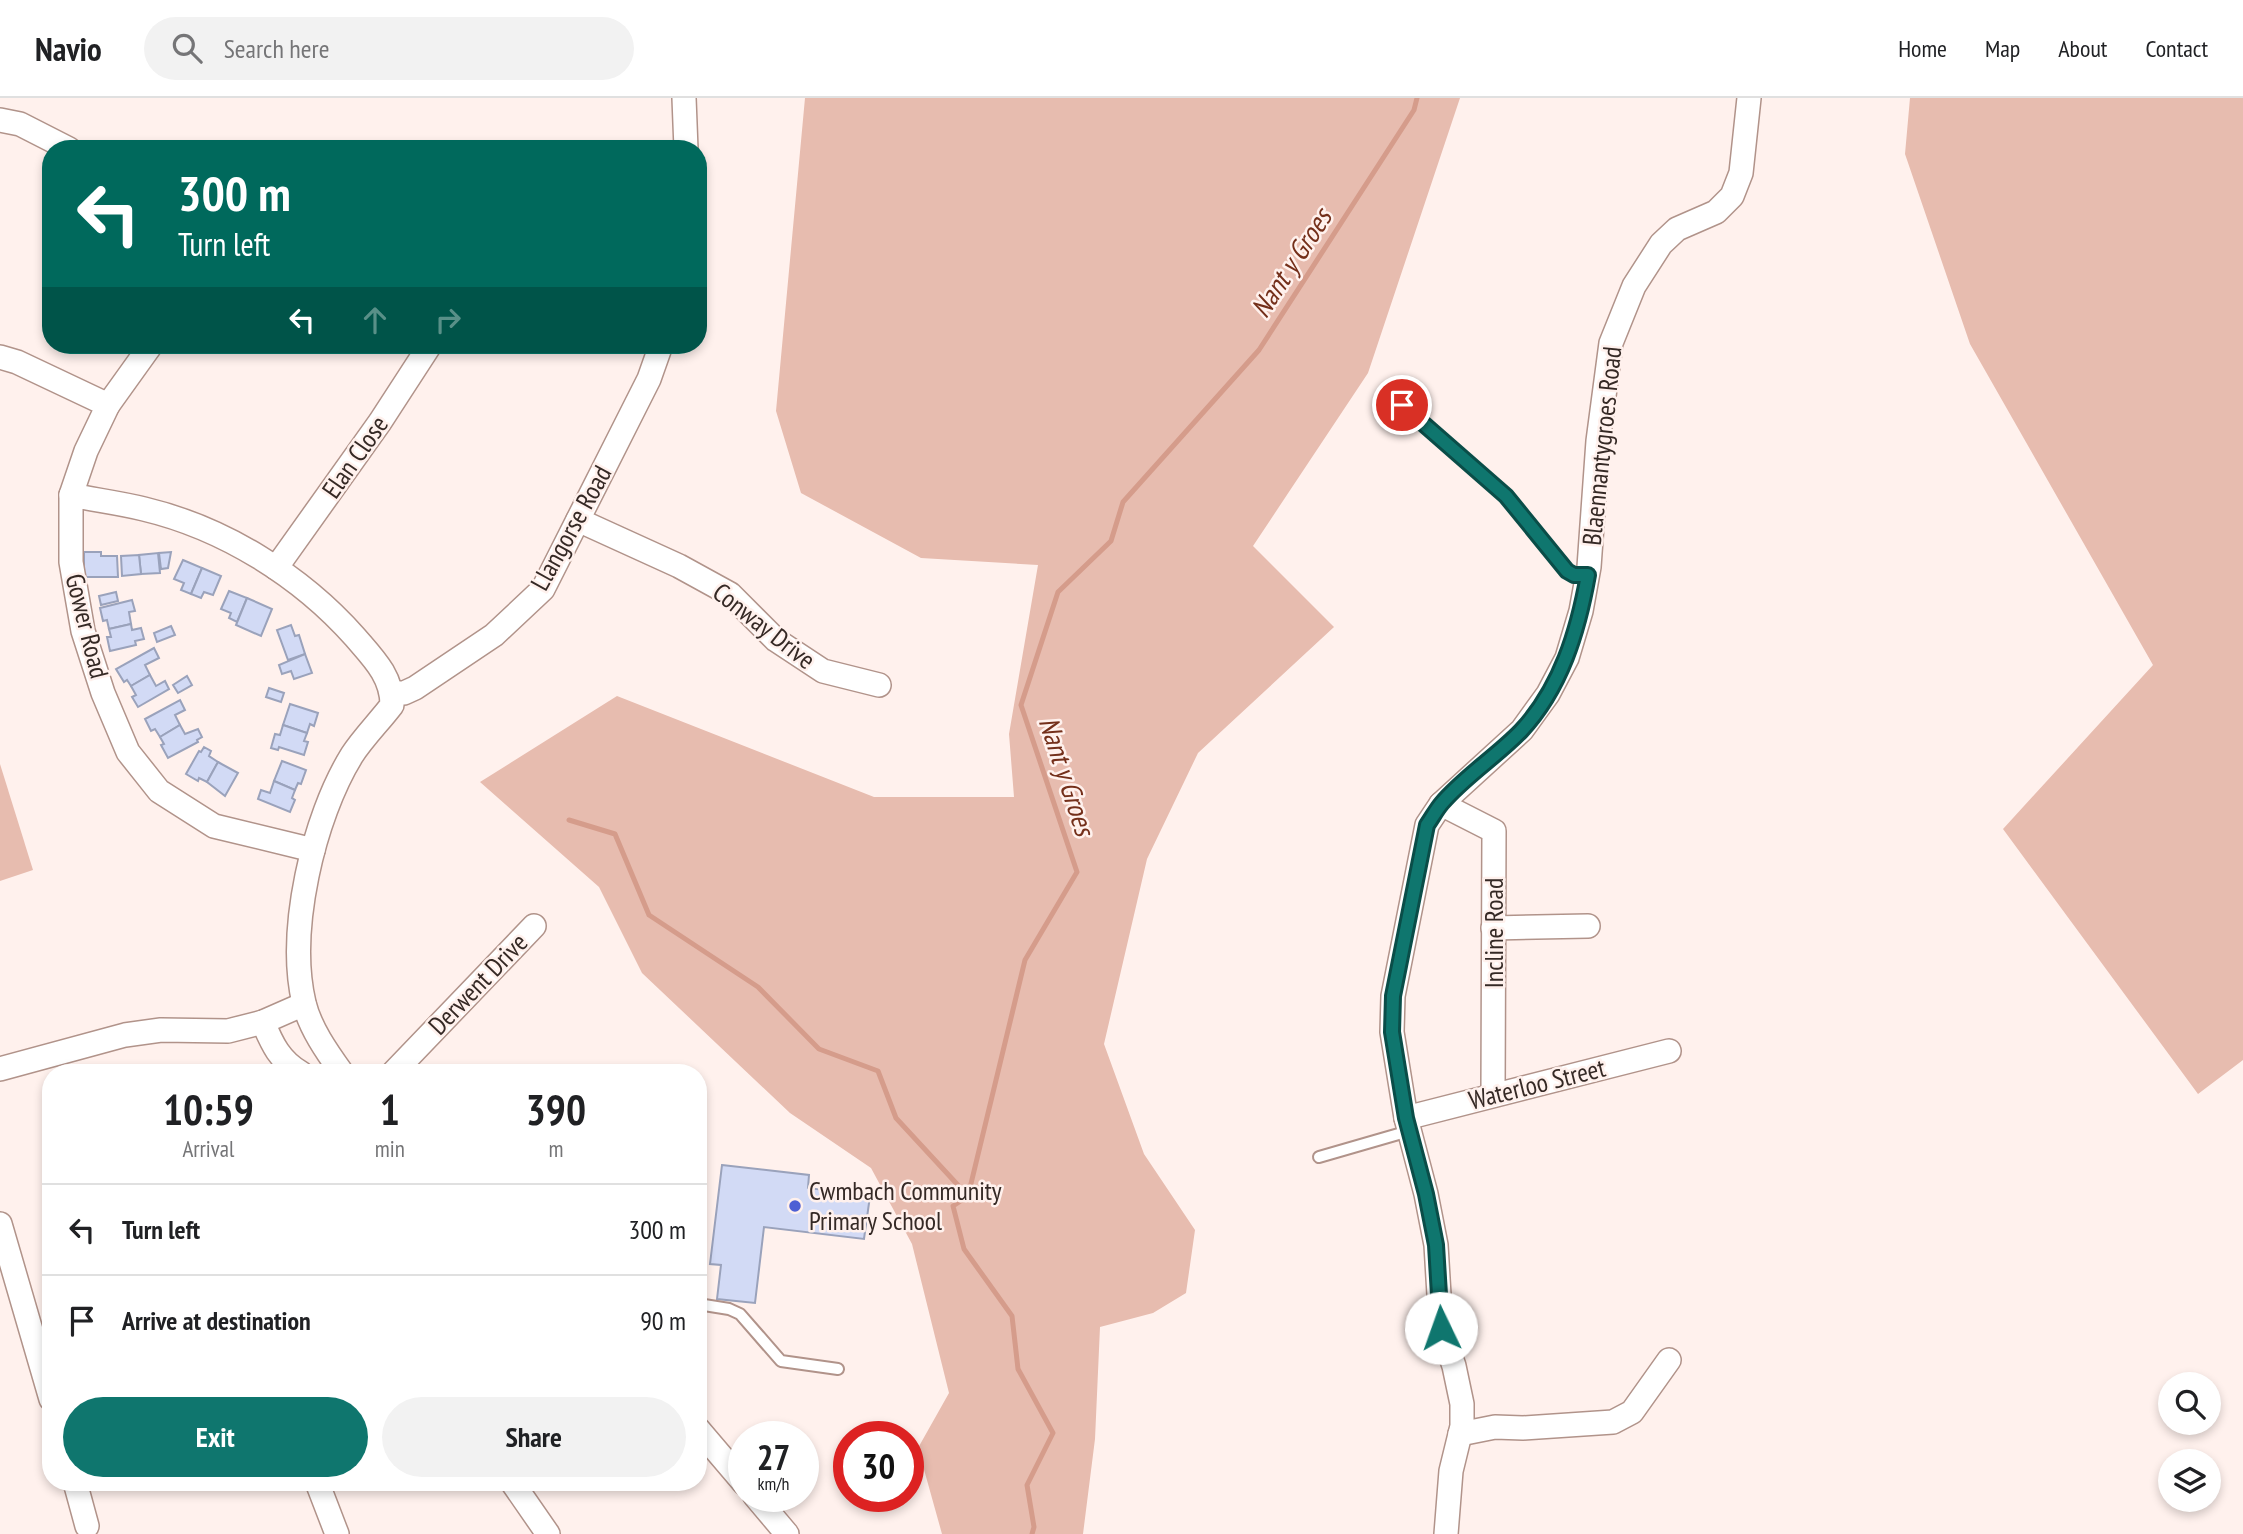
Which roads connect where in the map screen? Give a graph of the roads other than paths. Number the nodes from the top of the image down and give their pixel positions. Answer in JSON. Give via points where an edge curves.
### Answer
{"nodes":[{"id":1,"x":684,"y":98,"type":"edge"},
{"id":2,"x":1749,"y":98,"type":"edge"},
{"id":3,"x":0,"y":120,"type":"edge"},
{"id":4,"x":51,"y":140,"type":"edge"},
{"id":5,"x":686,"y":140,"type":"edge"},
{"id":6,"x":145,"y":354,"type":"edge"},
{"id":7,"x":424,"y":354,"type":"edge"},
{"id":8,"x":657,"y":354,"type":"edge"},
{"id":9,"x":0,"y":357,"type":"edge"},
{"id":10,"x":108,"y":405,"type":"junction"},
{"id":11,"x":1402,"y":405,"type":"dead end"},
{"id":12,"x":71,"y":495,"type":"junction"},
{"id":13,"x":578,"y":520,"type":"junction"},
{"id":14,"x":276,"y":568,"type":"junction"},
{"id":15,"x":1588,"y":575,"type":"junction"},
{"id":16,"x":878,"y":685,"type":"dead end"},
{"id":17,"x":392,"y":693,"type":"junction"},
{"id":18,"x":1441,"y":804,"type":"junction"},
{"id":19,"x":313,"y":850,"type":"junction"},
{"id":20,"x":534,"y":926,"type":"dead end"},
{"id":21,"x":1588,"y":926,"type":"dead end"},
{"id":22,"x":1493,"y":928,"type":"junction"},
{"id":23,"x":304,"y":1004,"type":"junction"},
{"id":24,"x":263,"y":1022,"type":"junction"},
{"id":25,"x":1669,"y":1051,"type":"dead end"},
{"id":26,"x":287,"y":1064,"type":"edge"},
{"id":27,"x":336,"y":1064,"type":"edge"},
{"id":28,"x":402,"y":1064,"type":"edge"},
{"id":29,"x":0,"y":1069,"type":"edge"},
{"id":30,"x":1493,"y":1095,"type":"junction"},
{"id":31,"x":1408,"y":1124,"type":"junction"},
{"id":32,"x":1319,"y":1157,"type":"dead end"},
{"id":33,"x":0,"y":1224,"type":"edge"},
{"id":34,"x":707,"y":1305,"type":"edge"},
{"id":35,"x":1670,"y":1360,"type":"dead end"},
{"id":36,"x":42,"y":1368,"type":"edge"},
{"id":37,"x":838,"y":1369,"type":"dead end"},
{"id":38,"x":1460,"y":1434,"type":"junction"},
{"id":39,"x":707,"y":1440,"type":"edge"},
{"id":40,"x":728,"y":1464,"type":"edge"},
{"id":41,"x":78,"y":1491,"type":"edge"},
{"id":42,"x":320,"y":1491,"type":"edge"},
{"id":43,"x":518,"y":1491,"type":"edge"},
{"id":44,"x":768,"y":1512,"type":"edge"},
{"id":45,"x":88,"y":1526,"type":"dead end"},
{"id":46,"x":337,"y":1534,"type":"edge"},
{"id":47,"x":548,"y":1534,"type":"edge"},
{"id":48,"x":787,"y":1534,"type":"edge"},
{"id":49,"x":1446,"y":1534,"type":"edge"}],
"edges":[{"from":1,"to":5,"type":"street"},
{"from":2,"to":15,"type":"street","name":"Blaennantygroes Road","via":[[1741,173],[1732,196],[1716,212],[1677,229],[1661,244],[1634,286],[1611,343]]},
{"from":3,"to":4,"type":"street","via":[[20,124]]},
{"from":6,"to":10,"type":"street","name":"Gower Road"},
{"from":7,"to":14,"type":"street","name":"Elan Close"},
{"from":8,"to":13,"type":"street","name":"Llangorse Road"},
{"from":9,"to":10,"type":"street"},
{"from":10,"to":12,"type":"street","name":"Gower Road"},
{"from":11,"to":15,"type":"lane","via":[[1506,496],[1567,571]]},
{"from":12,"to":14,"type":"street","via":[[178,519]]},
{"from":12,"to":19,"type":"street","name":"Gower Road","via":[[71,562],[83,631],[128,752],[159,791],[214,826]]},
{"from":13,"to":16,"type":"street","name":"Conway Drive","via":[[730,594],[776,640],[823,671]]},
{"from":13,"to":17,"type":"street","name":"Llangorse Road","via":[[543,589],[514,617],[415,688]]},
{"from":14,"to":17,"type":"street","via":[[340,620],[380,665]]},
{"from":15,"to":18,"type":"street","name":"Blaennantygroes Road","via":[[1567,658],[1548,694],[1522,730]]},
{"from":17,"to":19,"type":"street","via":[[392,705],[352,755]]},
{"from":18,"to":22,"type":"street","name":"Incline Road","via":[[1494,831]]},
{"from":18,"to":31,"type":"street","name":"Blaennantygroes Road","via":[[1427,825],[1393,996],[1392,1032]]},
{"from":19,"to":23,"type":"street","via":[[300,913]]},
{"from":20,"to":28,"type":"street","name":"Derwent Drive"},
{"from":21,"to":22,"type":"street"},
{"from":22,"to":30,"type":"street","name":"Incline Road"},
{"from":23,"to":24,"type":"street"},
{"from":23,"to":27,"type":"street"},
{"from":24,"to":26,"type":"street"},
{"from":24,"to":29,"type":"street","via":[[228,1031],[161,1030],[125,1035]]},
{"from":25,"to":30,"type":"street","name":"Waterloo Street"},
{"from":30,"to":31,"type":"street","name":"Waterloo Street"},
{"from":31,"to":32,"type":"lane"},
{"from":31,"to":38,"type":"street","name":"Blaennantygroes Road","via":[[1436,1245],[1441,1328],[1462,1404]]},
{"from":33,"to":36,"type":"street"},
{"from":34,"to":37,"type":"lane","via":[[740,1314],[781,1361]]},
{"from":35,"to":38,"type":"street","via":[[1632,1412],[1613,1422],[1495,1427]]},
{"from":38,"to":49,"type":"street","name":"Blaennantygroes Road","via":[[1451,1471]]},
{"from":39,"to":40,"type":"street"},
{"from":41,"to":45,"type":"street"},
{"from":42,"to":46,"type":"street"},
{"from":43,"to":47,"type":"street"},
{"from":44,"to":48,"type":"street"}]}
